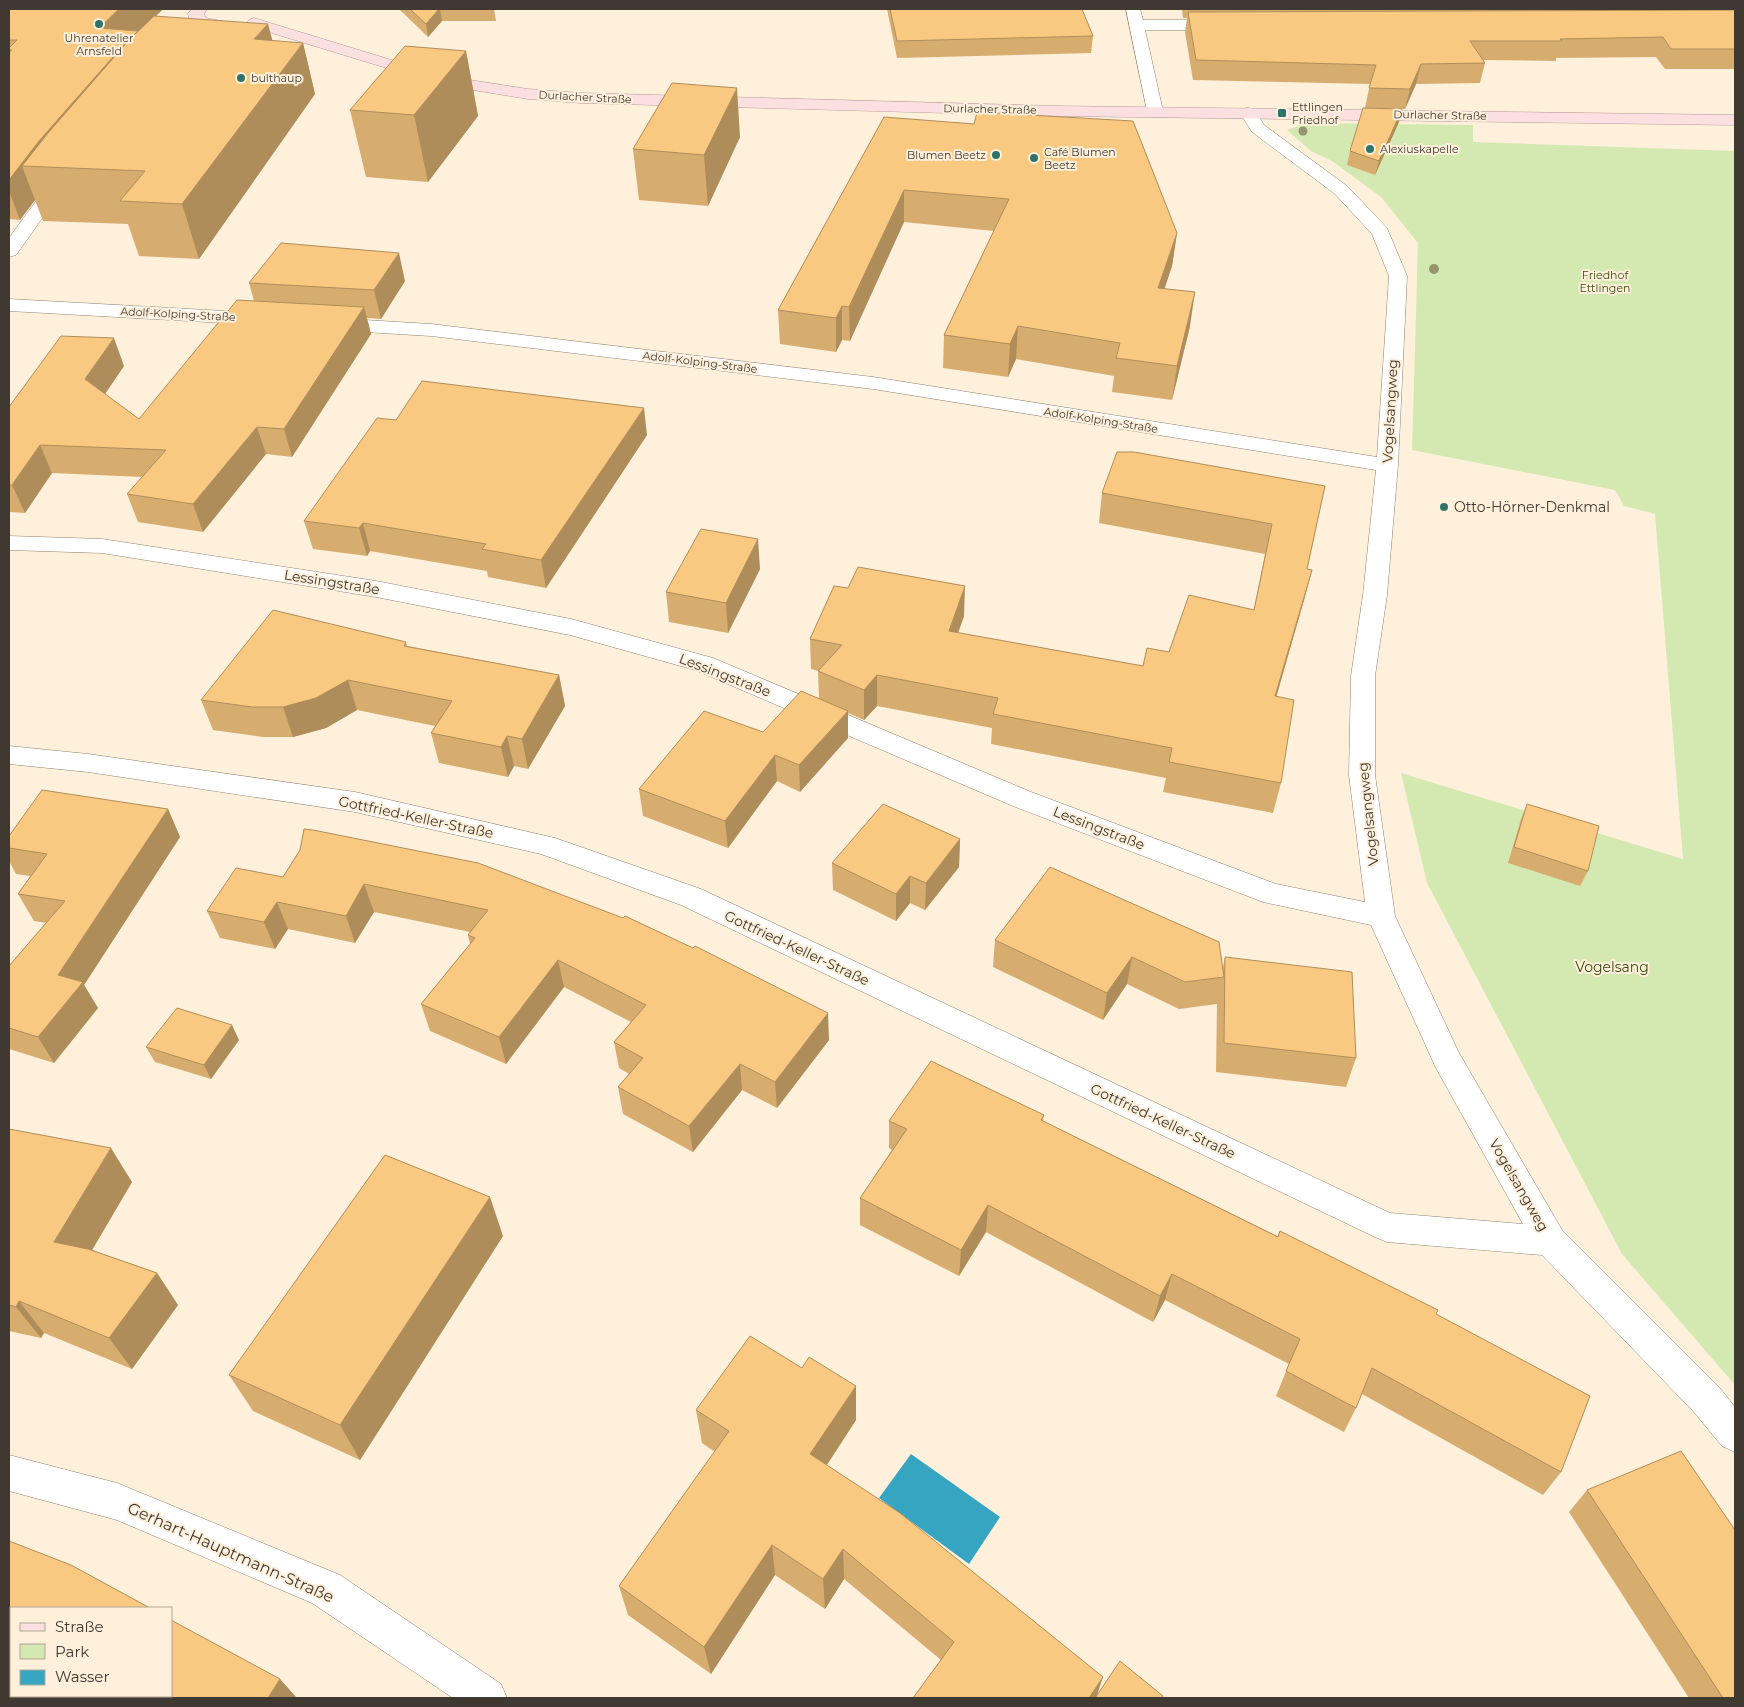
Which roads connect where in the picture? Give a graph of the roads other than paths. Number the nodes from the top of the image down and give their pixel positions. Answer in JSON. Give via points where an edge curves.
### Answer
{"nodes":[{"id":1,"x":200,"y":9,"type":"edge"},
{"id":2,"x":1133,"y":9,"type":"edge"},
{"id":3,"x":272,"y":10,"type":"edge"},
{"id":4,"x":254,"y":23,"type":"junction"},
{"id":5,"x":1137,"y":25,"type":"junction"},
{"id":6,"x":1237,"y":25,"type":"edge"},
{"id":7,"x":210,"y":26,"type":"junction"},
{"id":8,"x":190,"y":37,"type":"edge"},
{"id":9,"x":1155,"y":111,"type":"junction"},
{"id":10,"x":1248,"y":113,"type":"junction"},
{"id":11,"x":1735,"y":120,"type":"edge"},
{"id":12,"x":72,"y":166,"type":"edge"},
{"id":13,"x":9,"y":251,"type":"edge"},
{"id":14,"x":9,"y":305,"type":"edge"},
{"id":15,"x":277,"y":320,"type":"edge"},
{"id":16,"x":315,"y":323,"type":"edge"},
{"id":17,"x":1387,"y":465,"type":"junction"},
{"id":18,"x":9,"y":543,"type":"edge"},
{"id":19,"x":9,"y":755,"type":"edge"},
{"id":20,"x":1381,"y":916,"type":"junction"},
{"id":21,"x":1550,"y":1241,"type":"junction"},
{"id":22,"x":1735,"y":1434,"type":"edge"},
{"id":23,"x":9,"y":1473,"type":"edge"},
{"id":24,"x":488,"y":1698,"type":"edge"}],
"edges":[{"from":1,"to":7,"type":"main road","via":[[197,19]]},
{"from":2,"to":5,"type":"street"},
{"from":3,"to":4,"type":"main road","name":"Durlacher Straße"},
{"from":4,"to":7,"type":"main road","name":"Durlacher Straße"},
{"from":4,"to":9,"type":"main road","name":"Durlacher Straße","via":[[442,80],[528,94],[652,101]]},
{"from":5,"to":6,"type":"street"},
{"from":5,"to":9,"type":"street"},
{"from":7,"to":8,"type":"street"},
{"from":9,"to":10,"type":"main road","name":"Durlacher Straße"},
{"from":10,"to":11,"type":"main road","name":"Durlacher Straße"},
{"from":10,"to":17,"type":"street","name":"Vogelsangweg","via":[[1258,128],[1341,190],[1381,232],[1398,276]]},
{"from":12,"to":13,"type":"street"},
{"from":14,"to":15,"type":"street","name":"Adolf-Kolping-Straße"},
{"from":16,"to":17,"type":"street","name":"Adolf-Kolping-Straße","via":[[431,330],[873,383]]},
{"from":17,"to":20,"type":"street","name":"Vogelsangweg","via":[[1375,595],[1363,676],[1362,775]]},
{"from":18,"to":20,"type":"street","name":"Lessingstraße","via":[[102,546],[376,589],[571,627],[704,664],[1022,799],[1273,894]]},
{"from":19,"to":21,"type":"street","name":"Gottfried-Keller-Straße","via":[[88,763],[355,802],[545,845],[691,897],[1387,1227]]},
{"from":20,"to":21,"type":"street","name":"Vogelsangweg","via":[[1447,1059]]},
{"from":21,"to":22,"type":"street","name":"Vogelsangweg","via":[[1706,1399]]},
{"from":23,"to":24,"type":"street","name":"Gerhart-Hauptmann-Straße","via":[[117,1502],[326,1589]]}]}
